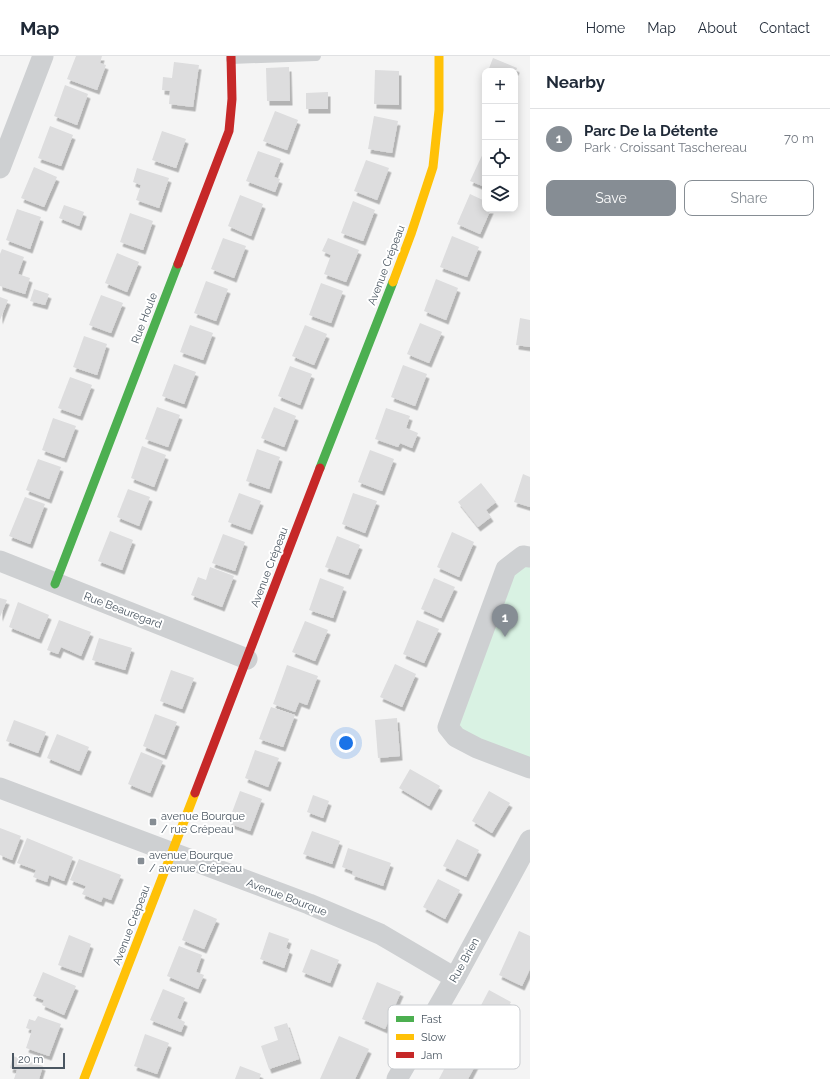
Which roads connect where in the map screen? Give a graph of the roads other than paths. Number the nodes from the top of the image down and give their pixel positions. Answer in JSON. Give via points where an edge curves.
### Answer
{"nodes":[{"id":1,"x":43,"y":56,"type":"edge"},
{"id":2,"x":316,"y":56,"type":"edge"},
{"id":3,"x":439,"y":56,"type":"edge"},
{"id":4,"x":231,"y":57,"type":"edge"},
{"id":5,"x":0,"y":168,"type":"edge"},
{"id":6,"x":530,"y":557,"type":"edge"},
{"id":7,"x":0,"y":561,"type":"edge"},
{"id":8,"x":55,"y":584,"type":"junction"},
{"id":9,"x":247,"y":658,"type":"junction"},
{"id":10,"x":530,"y":768,"type":"edge"},
{"id":11,"x":0,"y":788,"type":"edge"},
{"id":12,"x":530,"y":840,"type":"edge"},
{"id":13,"x":172,"y":853,"type":"junction"},
{"id":14,"x":455,"y":978,"type":"junction"},
{"id":15,"x":439,"y":1005,"type":"edge"},
{"id":16,"x":403,"y":1069,"type":"edge"},
{"id":17,"x":84,"y":1079,"type":"edge"},
{"id":18,"x":397,"y":1079,"type":"edge"}],
"edges":[{"from":1,"to":5,"type":"street"},
{"from":2,"to":4,"type":"lane"},
{"from":3,"to":9,"type":"street","name":"Avenue Crépeau","via":[[440,110],[433,167],[411,234]]},
{"from":4,"to":8,"type":"street","name":"Rue Houle","via":[[232,99],[229,131]]},
{"from":6,"to":10,"type":"street","via":[[523,556],[506,569],[448,727],[456,737],[477,748]]},
{"from":7,"to":8,"type":"street","name":"Rue Beauregard"},
{"from":8,"to":9,"type":"street","name":"Rue Beauregard"},
{"from":9,"to":13,"type":"street","name":"Avenue Crépeau"},
{"from":11,"to":13,"type":"street","name":"Avenue Bourque"},
{"from":12,"to":14,"type":"street","name":"Rue Brien"},
{"from":13,"to":14,"type":"street","name":"Avenue Bourque","via":[[309,904],[380,934]]},
{"from":13,"to":17,"type":"street","name":"Avenue Crépeau"},
{"from":14,"to":15,"type":"street","name":"Rue Brien"},
{"from":16,"to":18,"type":"street","name":"Rue Brien"}]}
